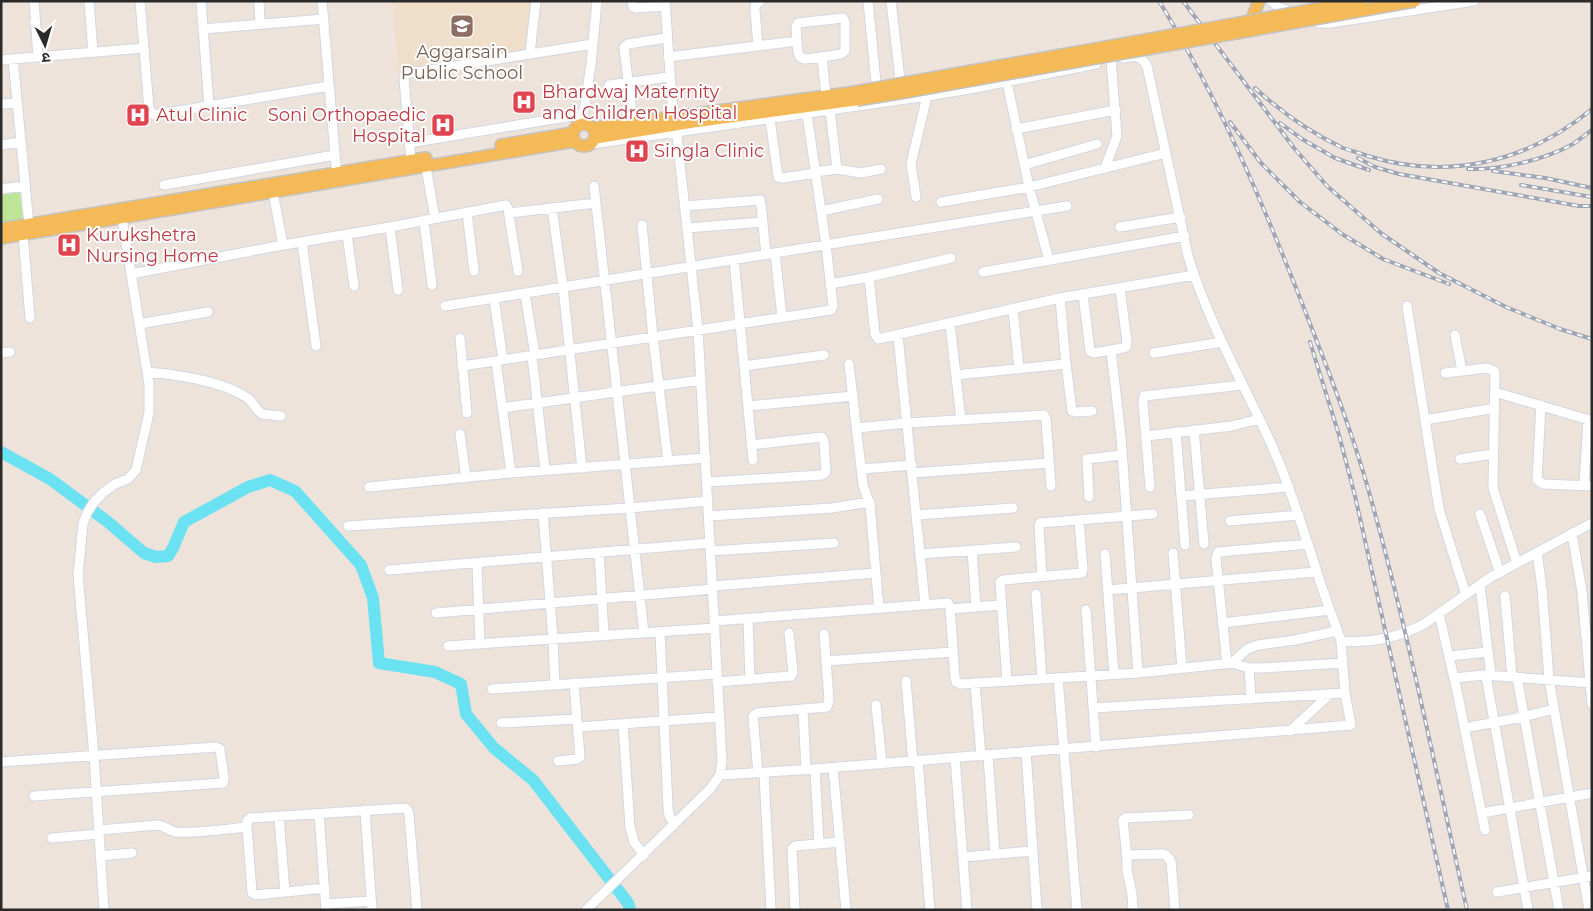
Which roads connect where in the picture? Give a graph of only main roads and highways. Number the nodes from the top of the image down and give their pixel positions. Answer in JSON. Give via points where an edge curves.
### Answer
{"nodes":[{"id":1,"x":1259,"y":1,"type":"edge"},
{"id":2,"x":1361,"y":1,"type":"edge"},
{"id":3,"x":1415,"y":1,"type":"edge"},
{"id":4,"x":1251,"y":21,"type":"junction"},
{"id":5,"x":856,"y":96,"type":"junction"},
{"id":6,"x":675,"y":124,"type":"junction"},
{"id":7,"x":574,"y":137,"type":"junction"},
{"id":8,"x":594,"y":137,"type":"junction"},
{"id":9,"x":425,"y":162,"type":"junction"},
{"id":10,"x":336,"y":177,"type":"junction"},
{"id":11,"x":1,"y":229,"type":"edge"},
{"id":12,"x":26,"y":229,"type":"junction"},
{"id":13,"x":1,"y":238,"type":"edge"}],
"edges":[{"from":1,"to":4,"type":"main road"},
{"from":2,"to":4,"type":"main road","bridge":true},
{"from":3,"to":5,"type":"main road","bridge":true,"via":[[906,92]]},
{"from":4,"to":5,"type":"main road","bridge":true},
{"from":5,"to":6,"type":"main road"},
{"from":5,"to":6,"type":"main road","via":[[826,96]]},
{"from":6,"to":8,"type":"main road"},
{"from":6,"to":8,"type":"main road","via":[[633,122]]},
{"from":7,"to":8,"type":"main road","via":[[584,146]]},
{"from":7,"to":8,"type":"main road","via":[[575,128],[583,119],[591,125]]},
{"from":7,"to":9,"type":"main road"},
{"from":9,"to":10,"type":"main road"},
{"from":9,"to":10,"type":"main road","via":[[411,160]]},
{"from":10,"to":12,"type":"main road"},
{"from":11,"to":12,"type":"main road"},
{"from":12,"to":13,"type":"main road"}]}
